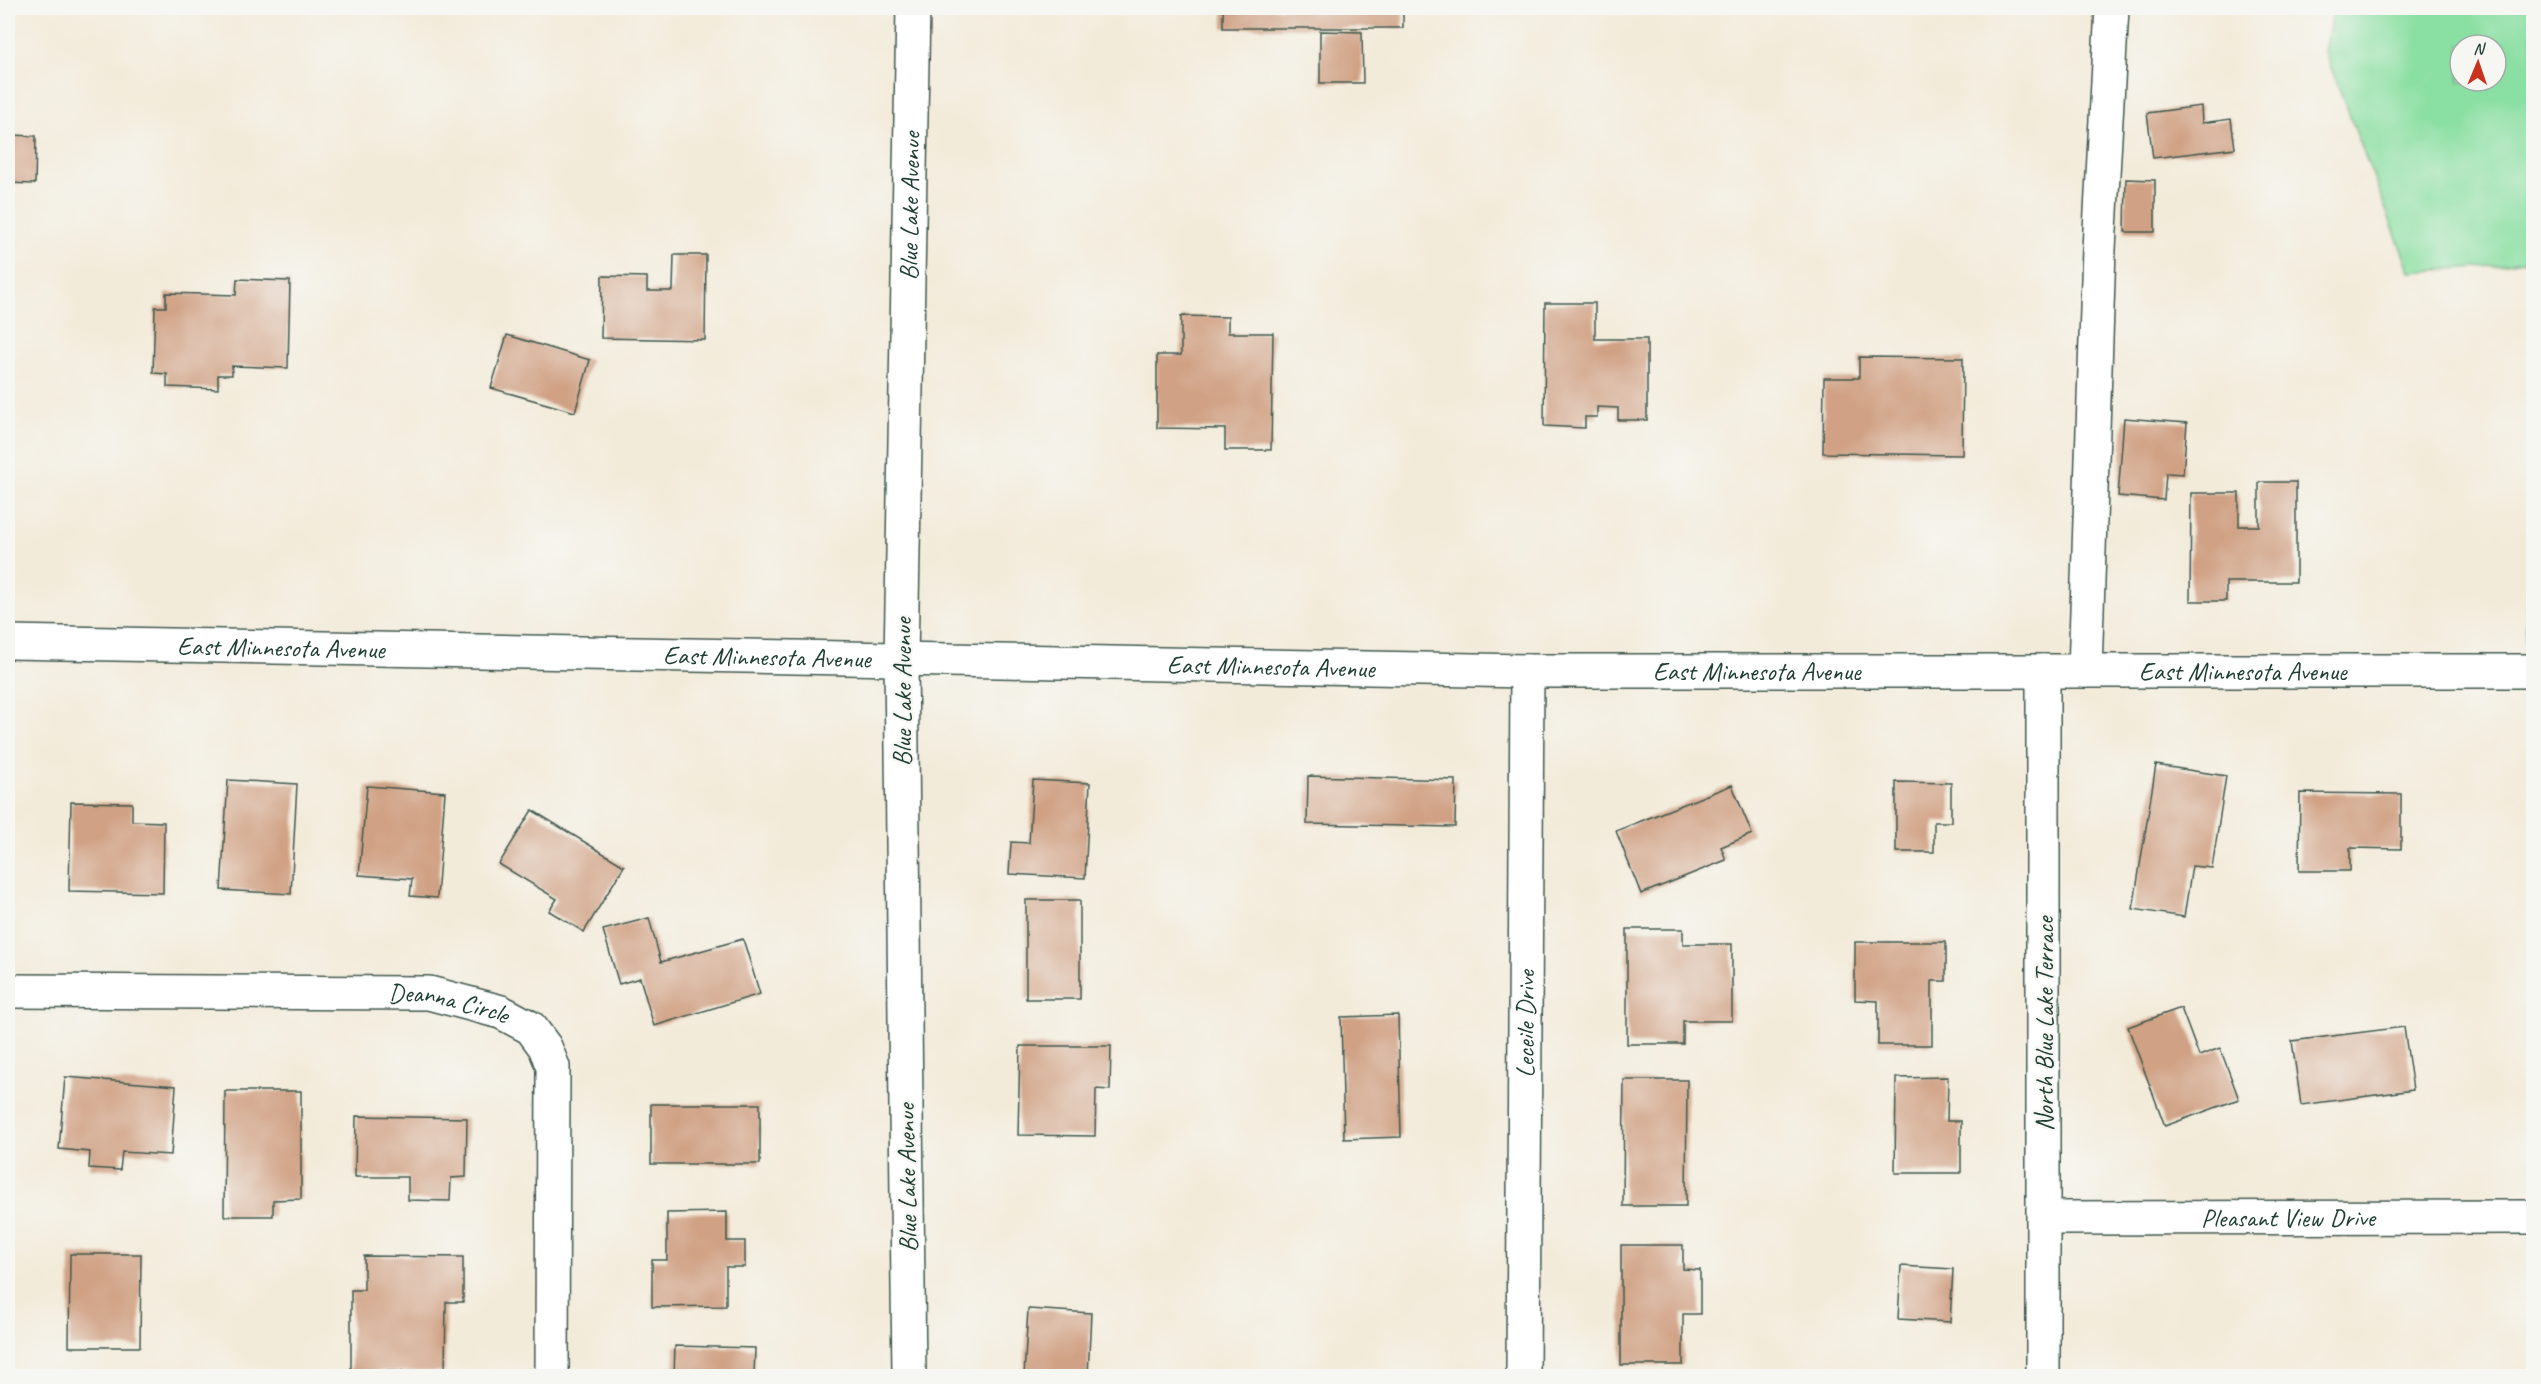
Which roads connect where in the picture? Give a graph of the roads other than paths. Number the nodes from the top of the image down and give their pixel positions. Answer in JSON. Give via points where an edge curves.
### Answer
{"nodes":[{"id":1,"x":913,"y":8,"type":"edge"},
{"id":2,"x":2112,"y":8,"type":"edge"},
{"id":3,"x":8,"y":642,"type":"edge"},
{"id":4,"x":901,"y":660,"type":"junction"},
{"id":5,"x":1527,"y":671,"type":"junction"},
{"id":6,"x":2043,"y":671,"type":"junction"},
{"id":7,"x":2085,"y":671,"type":"junction"},
{"id":8,"x":2534,"y":671,"type":"edge"},
{"id":9,"x":8,"y":991,"type":"edge"},
{"id":10,"x":2534,"y":1217,"type":"edge"},
{"id":11,"x":2044,"y":1218,"type":"junction"},
{"id":12,"x":552,"y":1377,"type":"edge"},
{"id":13,"x":909,"y":1377,"type":"edge"},
{"id":14,"x":1523,"y":1377,"type":"edge"},
{"id":15,"x":2043,"y":1377,"type":"edge"}],
"edges":[{"from":1,"to":4,"type":"street","name":"Blue Lake Avenue"},
{"from":2,"to":7,"type":"street","via":[[2099,249]]},
{"from":3,"to":4,"type":"street","name":"East Minnesota Avenue"},
{"from":4,"to":5,"type":"street","name":"East Minnesota Avenue"},
{"from":4,"to":13,"type":"street","name":"Blue Lake Avenue"},
{"from":5,"to":6,"type":"street","name":"East Minnesota Avenue"},
{"from":5,"to":14,"type":"street","name":"Leceile Drive"},
{"from":6,"to":7,"type":"street","name":"East Minnesota Avenue"},
{"from":6,"to":11,"type":"street","name":"North Blue Lake Terrace"},
{"from":7,"to":8,"type":"street","name":"East Minnesota Avenue"},
{"from":9,"to":12,"type":"street","name":"Deanna Circle","via":[[429,993],[501,1012],[531,1028],[553,1067]]},
{"from":10,"to":11,"type":"street","name":"Pleasant View Drive"},
{"from":11,"to":15,"type":"street","name":"North Blue Lake Terrace"}]}
